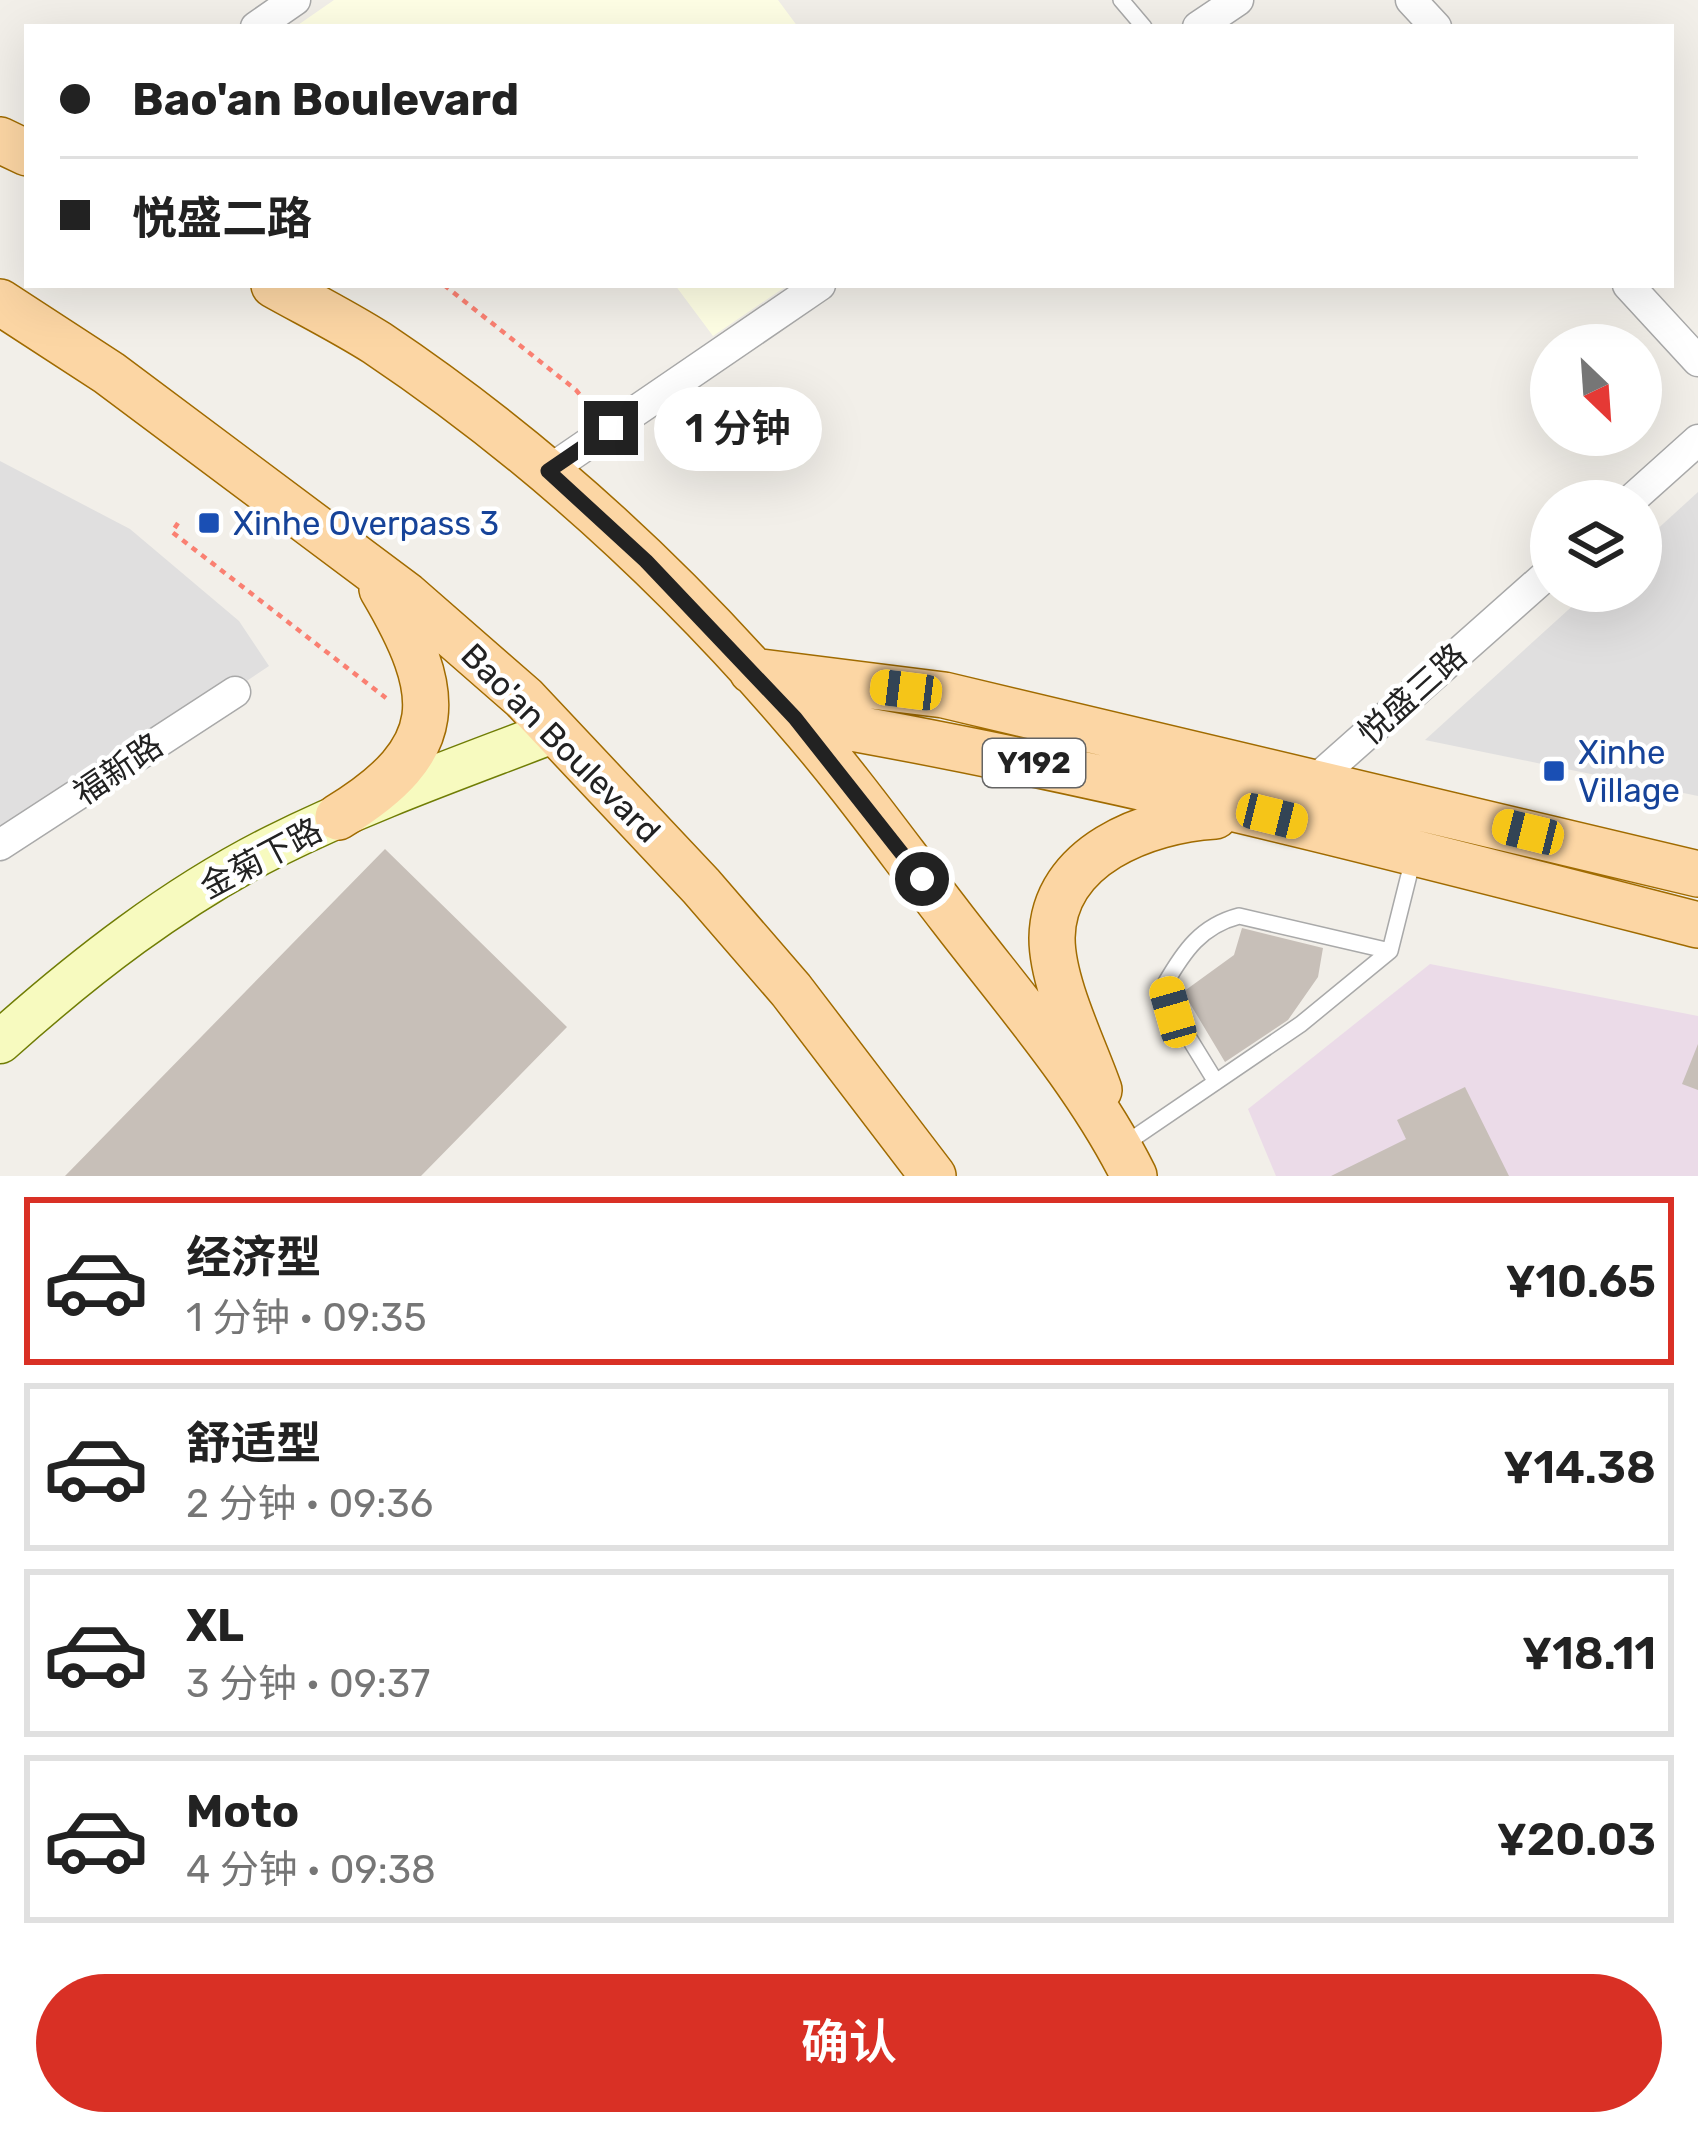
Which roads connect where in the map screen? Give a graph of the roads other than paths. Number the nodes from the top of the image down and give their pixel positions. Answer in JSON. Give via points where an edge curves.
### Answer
{"nodes":[{"id":1,"x":295,"y":0,"type":"edge"},
{"id":2,"x":1121,"y":0,"type":"edge"},
{"id":3,"x":1238,"y":0,"type":"edge"},
{"id":4,"x":1412,"y":0,"type":"edge"},
{"id":5,"x":260,"y":24,"type":"edge"},
{"id":6,"x":1141,"y":24,"type":"edge"},
{"id":7,"x":1202,"y":24,"type":"edge"},
{"id":8,"x":1433,"y":24,"type":"edge"},
{"id":9,"x":279,"y":288,"type":"edge"},
{"id":10,"x":816,"y":288,"type":"edge"},
{"id":11,"x":1631,"y":288,"type":"edge"},
{"id":12,"x":0,"y":302,"type":"edge"},
{"id":13,"x":1698,"y":361,"type":"edge"},
{"id":14,"x":1698,"y":440,"type":"edge"},
{"id":15,"x":548,"y":471,"type":"junction"},
{"id":16,"x":1653,"y":480,"type":"edge"},
{"id":17,"x":372,"y":571,"type":"junction"},
{"id":18,"x":1530,"y":590,"type":"edge"},
{"id":19,"x":752,"y":671,"type":"junction"},
{"id":20,"x":235,"y":692,"type":"dead end"},
{"id":21,"x":795,"y":718,"type":"junction"},
{"id":22,"x":555,"y":730,"type":"junction"},
{"id":23,"x":1315,"y":781,"type":"junction"},
{"id":24,"x":1272,"y":816,"type":"junction"},
{"id":25,"x":338,"y":817,"type":"junction"},
{"id":26,"x":0,"y":845,"type":"edge"},
{"id":27,"x":1415,"y":851,"type":"junction"},
{"id":28,"x":1698,"y":874,"type":"edge"},
{"id":29,"x":1698,"y":925,"type":"edge"},
{"id":30,"x":1390,"y":951,"type":"junction"},
{"id":31,"x":0,"y":1042,"type":"edge"},
{"id":32,"x":1216,"y":1082,"type":"junction"},
{"id":33,"x":924,"y":1167,"type":"edge"},
{"id":34,"x":1132,"y":1167,"type":"edge"}],
"edges":[{"from":1,"to":5,"type":"street"},
{"from":2,"to":6,"type":"lane"},
{"from":3,"to":7,"type":"street"},
{"from":4,"to":8,"type":"street"},
{"from":9,"to":15,"type":"main road","via":[[375,342]]},
{"from":10,"to":15,"type":"street"},
{"from":11,"to":13,"type":"street"},
{"from":12,"to":17,"type":"main road","name":"Bao'an Boulevard","via":[[109,373]]},
{"from":14,"to":16,"type":"street"},
{"from":15,"to":19,"type":"main road"},
{"from":17,"to":22,"type":"main road","name":"Bao'an Boulevard"},
{"from":17,"to":25,"type":"main road","via":[[423,672],[424,728],[399,772]]},
{"from":18,"to":23,"type":"street","name":"悦盛三路"},
{"from":19,"to":21,"type":"main road"},
{"from":19,"to":23,"type":"main road","number":"Y192","via":[[944,695]]},
{"from":20,"to":26,"type":"street","name":"福新路"},
{"from":21,"to":24,"type":"main road","number":"Y192"},
{"from":21,"to":34,"type":"main road","via":[[1004,986]]},
{"from":22,"to":25,"type":"street","name":"金菊下路"},
{"from":22,"to":33,"type":"main road","name":"Bao'an Boulevard","via":[[791,990]]},
{"from":23,"to":24,"type":"street","name":"悦盛三路"},
{"from":23,"to":28,"type":"main road","number":"Y192"},
{"from":24,"to":27,"type":"main road","number":"Y192"},
{"from":24,"to":34,"type":"main road","via":[[1156,824],[1116,842],[1068,885],[1052,938],[1058,972]]},
{"from":25,"to":31,"type":"street","name":"金菊下路","via":[[170,908]]},
{"from":27,"to":29,"type":"main road","number":"Y192"},
{"from":27,"to":30,"type":"lane"},
{"from":30,"to":32,"type":"lane"},
{"from":30,"to":32,"type":"lane","via":[[1239,916],[1214,923],[1165,984]]},
{"from":32,"to":34,"type":"lane"}]}
